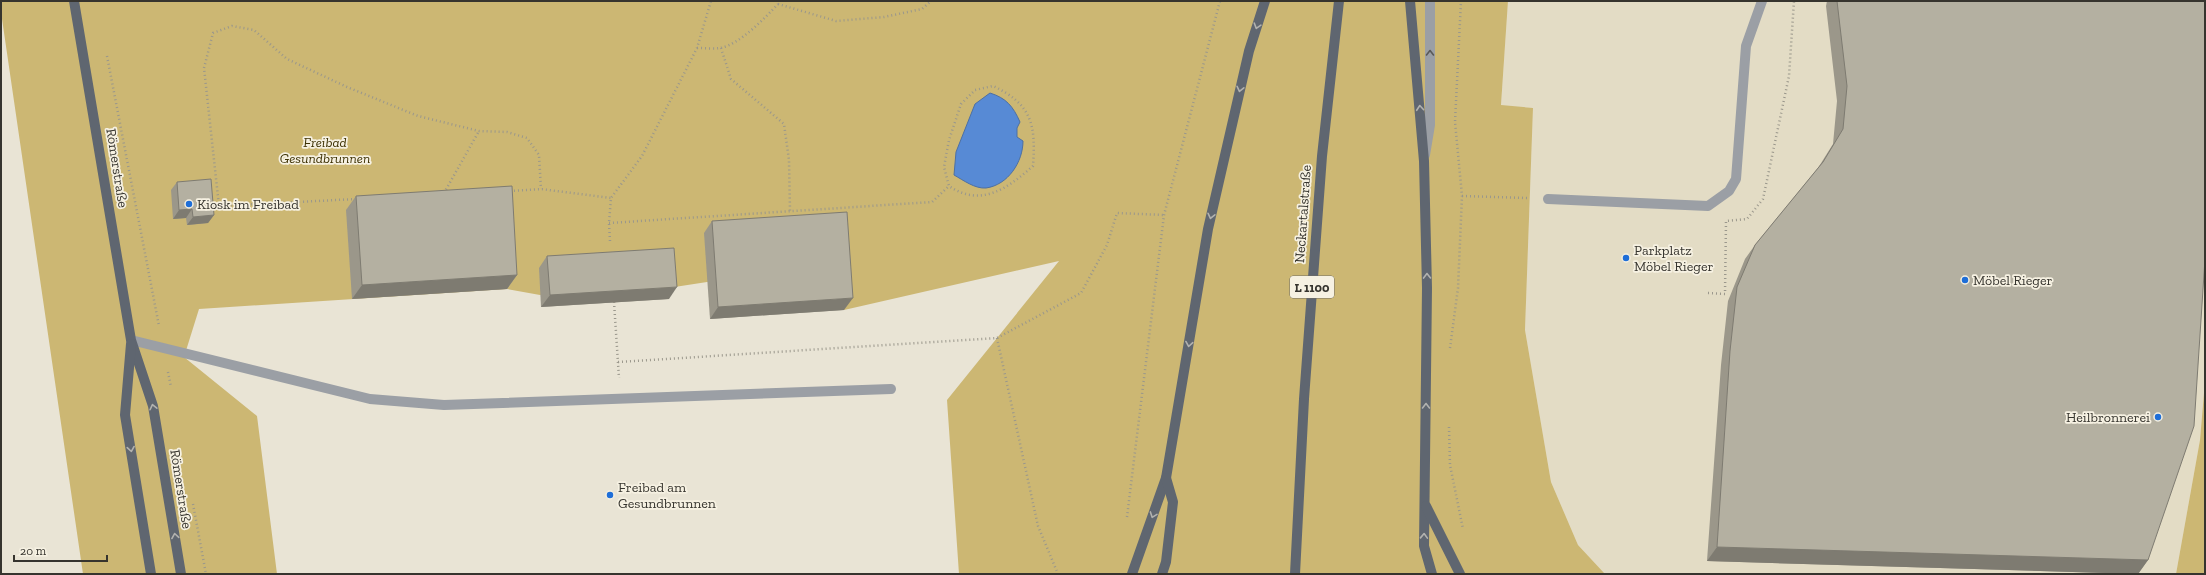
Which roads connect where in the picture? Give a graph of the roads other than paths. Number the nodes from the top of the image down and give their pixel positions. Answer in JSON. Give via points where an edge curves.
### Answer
{"nodes":[{"id":1,"x":74,"y":1,"type":"edge"},
{"id":2,"x":1265,"y":1,"type":"edge"},
{"id":3,"x":1339,"y":1,"type":"edge"},
{"id":4,"x":1410,"y":1,"type":"edge"},
{"id":5,"x":1430,"y":1,"type":"edge"},
{"id":6,"x":1762,"y":1,"type":"edge"},
{"id":7,"x":1424,"y":161,"type":"junction"},
{"id":8,"x":1548,"y":199,"type":"road end"},
{"id":9,"x":131,"y":340,"type":"junction"},
{"id":10,"x":891,"y":390,"type":"dead end"},
{"id":11,"x":1166,"y":478,"type":"junction"},
{"id":12,"x":1426,"y":505,"type":"junction"},
{"id":13,"x":151,"y":574,"type":"edge"},
{"id":14,"x":181,"y":574,"type":"edge"},
{"id":15,"x":1132,"y":574,"type":"edge"},
{"id":16,"x":1162,"y":574,"type":"edge"},
{"id":17,"x":1295,"y":574,"type":"edge"},
{"id":18,"x":1432,"y":574,"type":"edge"},
{"id":19,"x":1460,"y":574,"type":"edge"}],
"edges":[{"from":1,"to":9,"type":"main road","name":"Römerstraße"},
{"from":2,"to":11,"type":"main road","one_way":true,"via":[[1249,51],[1208,229]]},
{"from":3,"to":17,"type":"main road","name":"Neckartalstraße","number":"L 1100","via":[[1322,156],[1304,399]]},
{"from":7,"to":4,"type":"main road","one_way":true},
{"from":7,"to":5,"type":"lane","one_way":true,"via":[[1430,125]]},
{"from":6,"to":8,"type":"lane","via":[[1746,46],[1736,179],[1729,191],[1708,206]]},
{"from":12,"to":7,"type":"main road","one_way":true,"via":[[1427,288]]},
{"from":9,"to":10,"type":"lane","via":[[370,399],[444,405]]},
{"from":9,"to":13,"type":"main road","name":"Römerstraße","one_way":true,"via":[[126,416]]},
{"from":14,"to":9,"type":"main road","name":"Römerstraße","one_way":true,"via":[[153,406]]},
{"from":11,"to":15,"type":"main road","one_way":true},
{"from":11,"to":16,"type":"main road","via":[[1173,502],[1166,562]]},
{"from":18,"to":12,"type":"main road","one_way":true,"via":[[1424,546]]},
{"from":12,"to":19,"type":"main road"}]}
